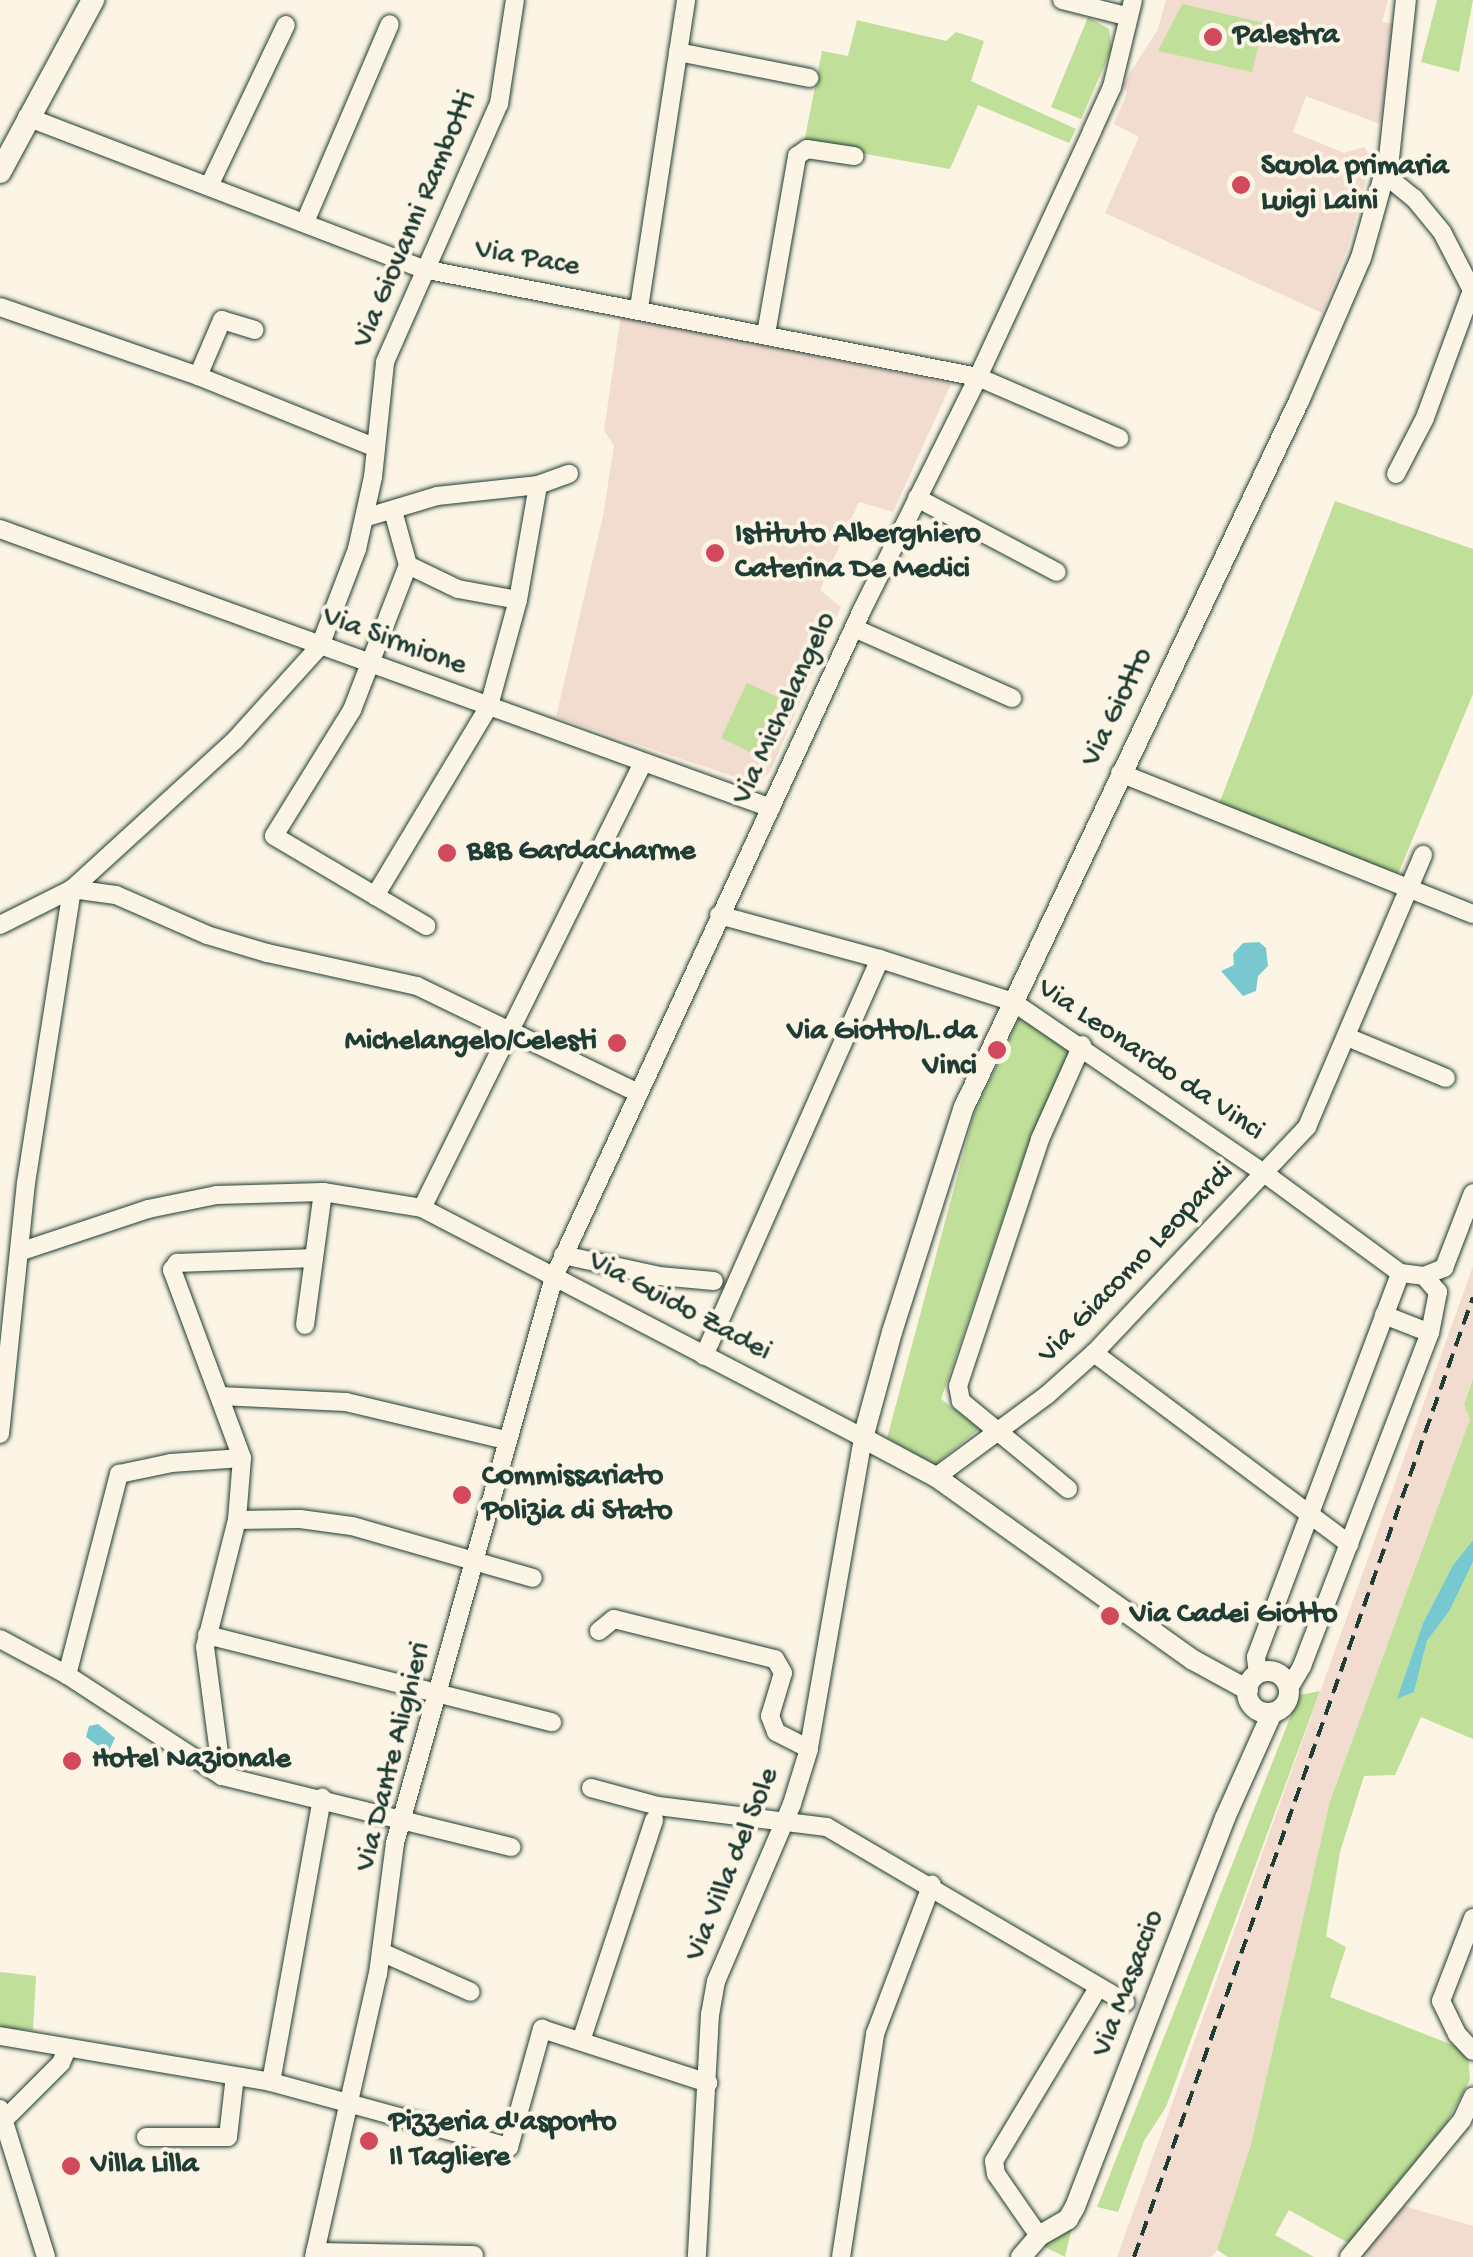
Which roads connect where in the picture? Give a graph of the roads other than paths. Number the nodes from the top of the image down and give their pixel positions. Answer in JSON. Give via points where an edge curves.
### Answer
{"nodes":[{"id":1,"x":93,"y":0,"type":"edge"},
{"id":2,"x":515,"y":0,"type":"edge"},
{"id":3,"x":686,"y":0,"type":"edge"},
{"id":4,"x":1062,"y":0,"type":"edge"},
{"id":5,"x":1406,"y":0,"type":"edge"},
{"id":6,"x":1129,"y":8,"type":"edge"},
{"id":7,"x":390,"y":24,"type":"dead end"},
{"id":8,"x":286,"y":26,"type":"dead end"},
{"id":9,"x":678,"y":52,"type":"junction"},
{"id":10,"x":809,"y":78,"type":"dead end"},
{"id":11,"x":27,"y":117,"type":"junction"},
{"id":12,"x":854,"y":156,"type":"dead end"},
{"id":13,"x":0,"y":172,"type":"edge"},
{"id":14,"x":1384,"y":174,"type":"junction"},
{"id":15,"x":210,"y":184,"type":"junction"},
{"id":16,"x":305,"y":222,"type":"junction"},
{"id":17,"x":423,"y":269,"type":"junction"},
{"id":18,"x":1471,"y":277,"type":"edge"},
{"id":19,"x":0,"y":308,"type":"edge"},
{"id":20,"x":639,"y":308,"type":"junction"},
{"id":21,"x":255,"y":330,"type":"dead end"},
{"id":22,"x":766,"y":334,"type":"junction"},
{"id":23,"x":198,"y":376,"type":"junction"},
{"id":24,"x":978,"y":378,"type":"junction"},
{"id":25,"x":1118,"y":438,"type":"dead end"},
{"id":26,"x":376,"y":448,"type":"junction"},
{"id":27,"x":569,"y":474,"type":"dead end"},
{"id":28,"x":1396,"y":474,"type":"dead end"},
{"id":29,"x":538,"y":485,"type":"junction"},
{"id":30,"x":917,"y":498,"type":"junction"},
{"id":31,"x":393,"y":511,"type":"junction"},
{"id":32,"x":364,"y":518,"type":"junction"},
{"id":33,"x":0,"y":528,"type":"edge"},
{"id":34,"x":408,"y":565,"type":"junction"},
{"id":35,"x":1057,"y":572,"type":"dead end"},
{"id":36,"x":518,"y":600,"type":"junction"},
{"id":37,"x":854,"y":628,"type":"junction"},
{"id":38,"x":320,"y":646,"type":"junction"},
{"id":39,"x":367,"y":663,"type":"junction"},
{"id":40,"x":1012,"y":698,"type":"dead end"},
{"id":41,"x":489,"y":706,"type":"junction"},
{"id":42,"x":643,"y":764,"type":"junction"},
{"id":43,"x":1120,"y":773,"type":"junction"},
{"id":44,"x":771,"y":808,"type":"junction"},
{"id":45,"x":1423,"y":855,"type":"dead end"},
{"id":46,"x":72,"y":889,"type":"junction"},
{"id":47,"x":1407,"y":889,"type":"junction"},
{"id":48,"x":375,"y":896,"type":"junction"},
{"id":49,"x":1473,"y":914,"type":"edge"},
{"id":50,"x":719,"y":915,"type":"junction"},
{"id":51,"x":0,"y":925,"type":"edge"},
{"id":52,"x":426,"y":926,"type":"dead end"},
{"id":53,"x":880,"y":959,"type":"junction"},
{"id":54,"x":1014,"y":1002,"type":"junction"},
{"id":55,"x":511,"y":1028,"type":"junction"},
{"id":56,"x":1347,"y":1037,"type":"junction"},
{"id":57,"x":1082,"y":1045,"type":"junction"},
{"id":58,"x":1446,"y":1078,"type":"dead end"},
{"id":59,"x":638,"y":1093,"type":"junction"},
{"id":60,"x":1264,"y":1173,"type":"junction"},
{"id":61,"x":323,"y":1192,"type":"junction"},
{"id":62,"x":1473,"y":1193,"type":"edge"},
{"id":63,"x":422,"y":1208,"type":"junction"},
{"id":64,"x":22,"y":1251,"type":"junction"},
{"id":65,"x":563,"y":1255,"type":"junction"},
{"id":66,"x":314,"y":1258,"type":"junction"},
{"id":67,"x":1400,"y":1272,"type":"junction"},
{"id":68,"x":1424,"y":1276,"type":"junction"},
{"id":69,"x":554,"y":1277,"type":"junction"},
{"id":70,"x":714,"y":1281,"type":"dead end"},
{"id":71,"x":1384,"y":1315,"type":"junction"},
{"id":72,"x":305,"y":1324,"type":"dead end"},
{"id":73,"x":1430,"y":1334,"type":"junction"},
{"id":74,"x":1094,"y":1353,"type":"junction"},
{"id":75,"x":704,"y":1356,"type":"junction"},
{"id":76,"x":220,"y":1396,"type":"junction"},
{"id":77,"x":995,"y":1430,"type":"junction"},
{"id":78,"x":0,"y":1434,"type":"edge"},
{"id":79,"x":864,"y":1438,"type":"junction"},
{"id":80,"x":505,"y":1440,"type":"junction"},
{"id":81,"x":242,"y":1458,"type":"junction"},
{"id":82,"x":936,"y":1477,"type":"junction"},
{"id":83,"x":1068,"y":1489,"type":"dead end"},
{"id":84,"x":1310,"y":1518,"type":"junction"},
{"id":85,"x":237,"y":1520,"type":"junction"},
{"id":86,"x":1349,"y":1544,"type":"junction"},
{"id":87,"x":476,"y":1563,"type":"junction"},
{"id":88,"x":534,"y":1578,"type":"dead end"},
{"id":89,"x":599,"y":1631,"type":"dead end"},
{"id":90,"x":208,"y":1635,"type":"junction"},
{"id":91,"x":0,"y":1640,"type":"edge"},
{"id":92,"x":67,"y":1674,"type":"junction"},
{"id":93,"x":1253,"y":1682,"type":"junction"},
{"id":94,"x":1289,"y":1688,"type":"junction"},
{"id":95,"x":438,"y":1691,"type":"junction"},
{"id":96,"x":1272,"y":1713,"type":"junction"},
{"id":97,"x":552,"y":1722,"type":"dead end"},
{"id":98,"x":809,"y":1749,"type":"junction"},
{"id":99,"x":222,"y":1776,"type":"junction"},
{"id":100,"x":591,"y":1788,"type":"dead end"},
{"id":101,"x":322,"y":1798,"type":"junction"},
{"id":102,"x":402,"y":1818,"type":"junction"},
{"id":103,"x":654,"y":1820,"type":"dead end"},
{"id":104,"x":784,"y":1822,"type":"junction"},
{"id":105,"x":512,"y":1847,"type":"dead end"},
{"id":106,"x":932,"y":1884,"type":"junction"},
{"id":107,"x":1473,"y":1918,"type":"edge"},
{"id":108,"x":381,"y":1952,"type":"junction"},
{"id":109,"x":1098,"y":1988,"type":"junction"},
{"id":110,"x":470,"y":1992,"type":"dead end"},
{"id":111,"x":1125,"y":2002,"type":"dead end"},
{"id":112,"x":0,"y":2036,"type":"edge"},
{"id":113,"x":581,"y":2042,"type":"junction"},
{"id":114,"x":67,"y":2049,"type":"junction"},
{"id":115,"x":1473,"y":2051,"type":"edge"},
{"id":116,"x":234,"y":2076,"type":"junction"},
{"id":117,"x":270,"y":2082,"type":"junction"},
{"id":118,"x":708,"y":2083,"type":"junction"},
{"id":119,"x":1473,"y":2096,"type":"edge"},
{"id":120,"x":347,"y":2102,"type":"junction"},
{"id":121,"x":3,"y":2114,"type":"edge"},
{"id":122,"x":146,"y":2137,"type":"dead end"},
{"id":123,"x":1039,"y":2236,"type":"junction"},
{"id":124,"x":314,"y":2254,"type":"edge"},
{"id":125,"x":474,"y":2255,"type":"edge"},
{"id":126,"x":46,"y":2257,"type":"edge"},
{"id":127,"x":698,"y":2257,"type":"edge"},
{"id":128,"x":842,"y":2257,"type":"edge"},
{"id":129,"x":1020,"y":2257,"type":"edge"},
{"id":130,"x":1348,"y":2257,"type":"edge"}],
"edges":[{"from":1,"to":11,"type":"main road"},
{"from":2,"to":17,"type":"street","name":"Via Giovanni Rambotti","via":[[499,104]]},
{"from":3,"to":9,"type":"street"},
{"from":4,"to":6,"type":"street"},
{"from":5,"to":14,"type":"street","name":"Via Giotto"},
{"from":6,"to":24,"type":"street","name":"Via Michelangelo","via":[[1112,87]]},
{"from":7,"to":16,"type":"street"},
{"from":8,"to":15,"type":"street"},
{"from":9,"to":10,"type":"street"},
{"from":9,"to":20,"type":"street"},
{"from":11,"to":13,"type":"main road"},
{"from":11,"to":15,"type":"street","name":"Via Pace"},
{"from":12,"to":22,"type":"street","via":[[808,149],[797,156]]},
{"from":14,"to":18,"type":"street","via":[[1414,198]]},
{"from":14,"to":43,"type":"street","name":"Via Giotto","via":[[1361,258],[1299,401]]},
{"from":15,"to":16,"type":"street","name":"Via Pace"},
{"from":16,"to":17,"type":"street","name":"Via Pace"},
{"from":17,"to":20,"type":"street","name":"Via Pace"},
{"from":17,"to":26,"type":"street","name":"Via Giovanni Rambotti","via":[[385,362]]},
{"from":18,"to":28,"type":"street","via":[[1446,367]]},
{"from":19,"to":23,"type":"street"},
{"from":20,"to":22,"type":"street","name":"Via Pace"},
{"from":21,"to":23,"type":"street","via":[[222,320]]},
{"from":22,"to":24,"type":"street","name":"Via Pace"},
{"from":23,"to":26,"type":"street"},
{"from":24,"to":25,"type":"street","name":"Via Pace"},
{"from":24,"to":30,"type":"street","name":"Via Michelangelo"},
{"from":26,"to":32,"type":"street","name":"Via Giovanni Rambotti"},
{"from":27,"to":29,"type":"street"},
{"from":29,"to":31,"type":"street","via":[[437,496]]},
{"from":29,"to":36,"type":"street"},
{"from":30,"to":35,"type":"street"},
{"from":30,"to":37,"type":"street","name":"Via Michelangelo"},
{"from":31,"to":32,"type":"street"},
{"from":31,"to":34,"type":"street"},
{"from":32,"to":38,"type":"street","name":"Via Giovanni Rambotti"},
{"from":33,"to":38,"type":"street","name":"Via Sirmione"},
{"from":34,"to":36,"type":"street","via":[[458,589]]},
{"from":34,"to":39,"type":"street"},
{"from":36,"to":41,"type":"street"},
{"from":37,"to":40,"type":"street"},
{"from":37,"to":44,"type":"street","name":"Via Michelangelo"},
{"from":38,"to":39,"type":"street","name":"Via Sirmione"},
{"from":38,"to":46,"type":"street","name":"Via Giovanni Rambotti","via":[[234,740]]},
{"from":39,"to":41,"type":"street","name":"Via Sirmione"},
{"from":39,"to":48,"type":"street","via":[[352,710],[274,836]]},
{"from":41,"to":42,"type":"street","name":"Via Sirmione"},
{"from":41,"to":48,"type":"street"},
{"from":42,"to":44,"type":"street","name":"Via Sirmione"},
{"from":42,"to":55,"type":"street"},
{"from":43,"to":47,"type":"street"},
{"from":43,"to":54,"type":"street","name":"Via Giotto"},
{"from":44,"to":50,"type":"street","name":"Via Michelangelo"},
{"from":45,"to":47,"type":"street","name":"Via Giacomo Leopardi"},
{"from":46,"to":51,"type":"street","name":"Via Giovanni Rambotti"},
{"from":46,"to":55,"type":"street","via":[[116,896],[267,953],[417,986]]},
{"from":46,"to":64,"type":"street","via":[[26,1183]]},
{"from":47,"to":49,"type":"street"},
{"from":47,"to":56,"type":"street","name":"Via Giacomo Leopardi"},
{"from":48,"to":52,"type":"street"},
{"from":50,"to":53,"type":"street","name":"Via Leonardo da Vinci"},
{"from":50,"to":59,"type":"street","name":"Via Michelangelo"},
{"from":53,"to":54,"type":"street","name":"Via Leonardo da Vinci"},
{"from":53,"to":75,"type":"street"},
{"from":54,"to":57,"type":"street","name":"Via Leonardo da Vinci"},
{"from":54,"to":79,"type":"street","name":"Via Giotto","via":[[964,1107]]},
{"from":55,"to":59,"type":"street"},
{"from":55,"to":63,"type":"street"},
{"from":56,"to":58,"type":"street"},
{"from":56,"to":60,"type":"street","name":"Via Giacomo Leopardi","via":[[1306,1127]]},
{"from":57,"to":60,"type":"street","name":"Via Leonardo da Vinci"},
{"from":57,"to":77,"type":"street","via":[[1040,1139],[958,1386],[961,1401]]},
{"from":59,"to":65,"type":"street","name":"Via Michelangelo"},
{"from":60,"to":67,"type":"street","name":"Via Leonardo da Vinci"},
{"from":60,"to":74,"type":"street","name":"Via Giacomo Leopardi"},
{"from":61,"to":63,"type":"street","name":"Via Guido Zadei"},
{"from":61,"to":64,"type":"street","name":"Via Guido Zadei","via":[[217,1195],[148,1209]]},
{"from":61,"to":66,"type":"street"},
{"from":62,"to":68,"type":"street","via":[[1444,1268]]},
{"from":63,"to":69,"type":"street","name":"Via Guido Zadei"},
{"from":64,"to":78,"type":"street"},
{"from":65,"to":69,"type":"street","name":"Via Michelangelo"},
{"from":65,"to":70,"type":"street"},
{"from":66,"to":72,"type":"street"},
{"from":66,"to":76,"type":"street","via":[[178,1263],[172,1270]]},
{"from":67,"to":68,"type":"street","name":"Via Leonardo da Vinci"},
{"from":67,"to":71,"type":"street"},
{"from":68,"to":73,"type":"street","via":[[1438,1292]]},
{"from":69,"to":75,"type":"street","name":"Via Guido Zadei"},
{"from":69,"to":80,"type":"street","name":"Via Dante Alighieri"},
{"from":71,"to":73,"type":"street"},
{"from":71,"to":84,"type":"street"},
{"from":73,"to":86,"type":"street"},
{"from":74,"to":77,"type":"street","name":"Via Giacomo Leopardi"},
{"from":74,"to":84,"type":"street"},
{"from":75,"to":79,"type":"street","name":"Via Guido Zadei"},
{"from":76,"to":80,"type":"street","via":[[346,1402]]},
{"from":76,"to":81,"type":"street"},
{"from":77,"to":82,"type":"street","name":"Via Giacomo Leopardi"},
{"from":77,"to":83,"type":"street"},
{"from":79,"to":82,"type":"street","name":"Via Guido Zadei"},
{"from":79,"to":98,"type":"street","name":"Via Villa del Sole"},
{"from":80,"to":87,"type":"street","name":"Via Dante Alighieri"},
{"from":81,"to":85,"type":"street"},
{"from":81,"to":92,"type":"street","via":[[119,1474]]},
{"from":82,"to":93,"type":"street","name":"Via Guido Zadei","via":[[1193,1660]]},
{"from":84,"to":86,"type":"street"},
{"from":84,"to":93,"type":"street","via":[[1256,1657]]},
{"from":85,"to":87,"type":"street","via":[[352,1526]]},
{"from":85,"to":90,"type":"street"},
{"from":86,"to":94,"type":"street"},
{"from":87,"to":88,"type":"street"},
{"from":87,"to":95,"type":"street","name":"Via Dante Alighieri"},
{"from":89,"to":98,"type":"street","name":"Via Villa del Sole","via":[[614,1619],[775,1659],[783,1673],[770,1716],[776,1732]]},
{"from":90,"to":95,"type":"street"},
{"from":90,"to":99,"type":"street"},
{"from":91,"to":92,"type":"street"},
{"from":92,"to":99,"type":"street"},
{"from":93,"to":94,"type":"street","via":[[1278,1673]]},
{"from":93,"to":96,"type":"street","via":[[1254,1708]]},
{"from":94,"to":96,"type":"street","via":[[1284,1707]]},
{"from":95,"to":97,"type":"street"},
{"from":95,"to":102,"type":"street","name":"Via Dante Alighieri"},
{"from":96,"to":123,"type":"street","name":"Via Masaccio","via":[[1225,1818],[1080,2198],[1068,2220]]},
{"from":98,"to":104,"type":"street","name":"Via Villa del Sole"},
{"from":99,"to":101,"type":"street"},
{"from":100,"to":104,"type":"street","via":[[658,1806]]},
{"from":101,"to":102,"type":"street"},
{"from":101,"to":117,"type":"street"},
{"from":102,"to":105,"type":"street"},
{"from":102,"to":108,"type":"street","name":"Via Dante Alighieri"},
{"from":103,"to":113,"type":"street"},
{"from":104,"to":106,"type":"street","via":[[827,1826]]},
{"from":104,"to":118,"type":"street","name":"Via Villa del Sole","via":[[716,1981]]},
{"from":106,"to":109,"type":"street"},
{"from":106,"to":128,"type":"street","via":[[874,2034]]},
{"from":107,"to":115,"type":"street","via":[[1441,2001]]},
{"from":108,"to":110,"type":"street"},
{"from":108,"to":120,"type":"street","name":"Via Dante Alighieri"},
{"from":109,"to":111,"type":"street"},
{"from":109,"to":123,"type":"street","via":[[994,2161]]},
{"from":112,"to":114,"type":"street"},
{"from":113,"to":118,"type":"street"},
{"from":113,"to":120,"type":"street","via":[[542,2029],[509,2147]]},
{"from":114,"to":116,"type":"street"},
{"from":114,"to":121,"type":"street","via":[[61,2063]]},
{"from":116,"to":117,"type":"street"},
{"from":116,"to":122,"type":"street","via":[[228,2137]]},
{"from":117,"to":120,"type":"street"},
{"from":118,"to":127,"type":"street","name":"Via Villa del Sole"},
{"from":119,"to":130,"type":"street","via":[[1462,2120]]},
{"from":120,"to":124,"type":"street","name":"Via Dante Alighieri"},
{"from":121,"to":126,"type":"street"},
{"from":123,"to":129,"type":"street","name":"Via Masaccio"},
{"from":124,"to":125,"type":"street"}]}
